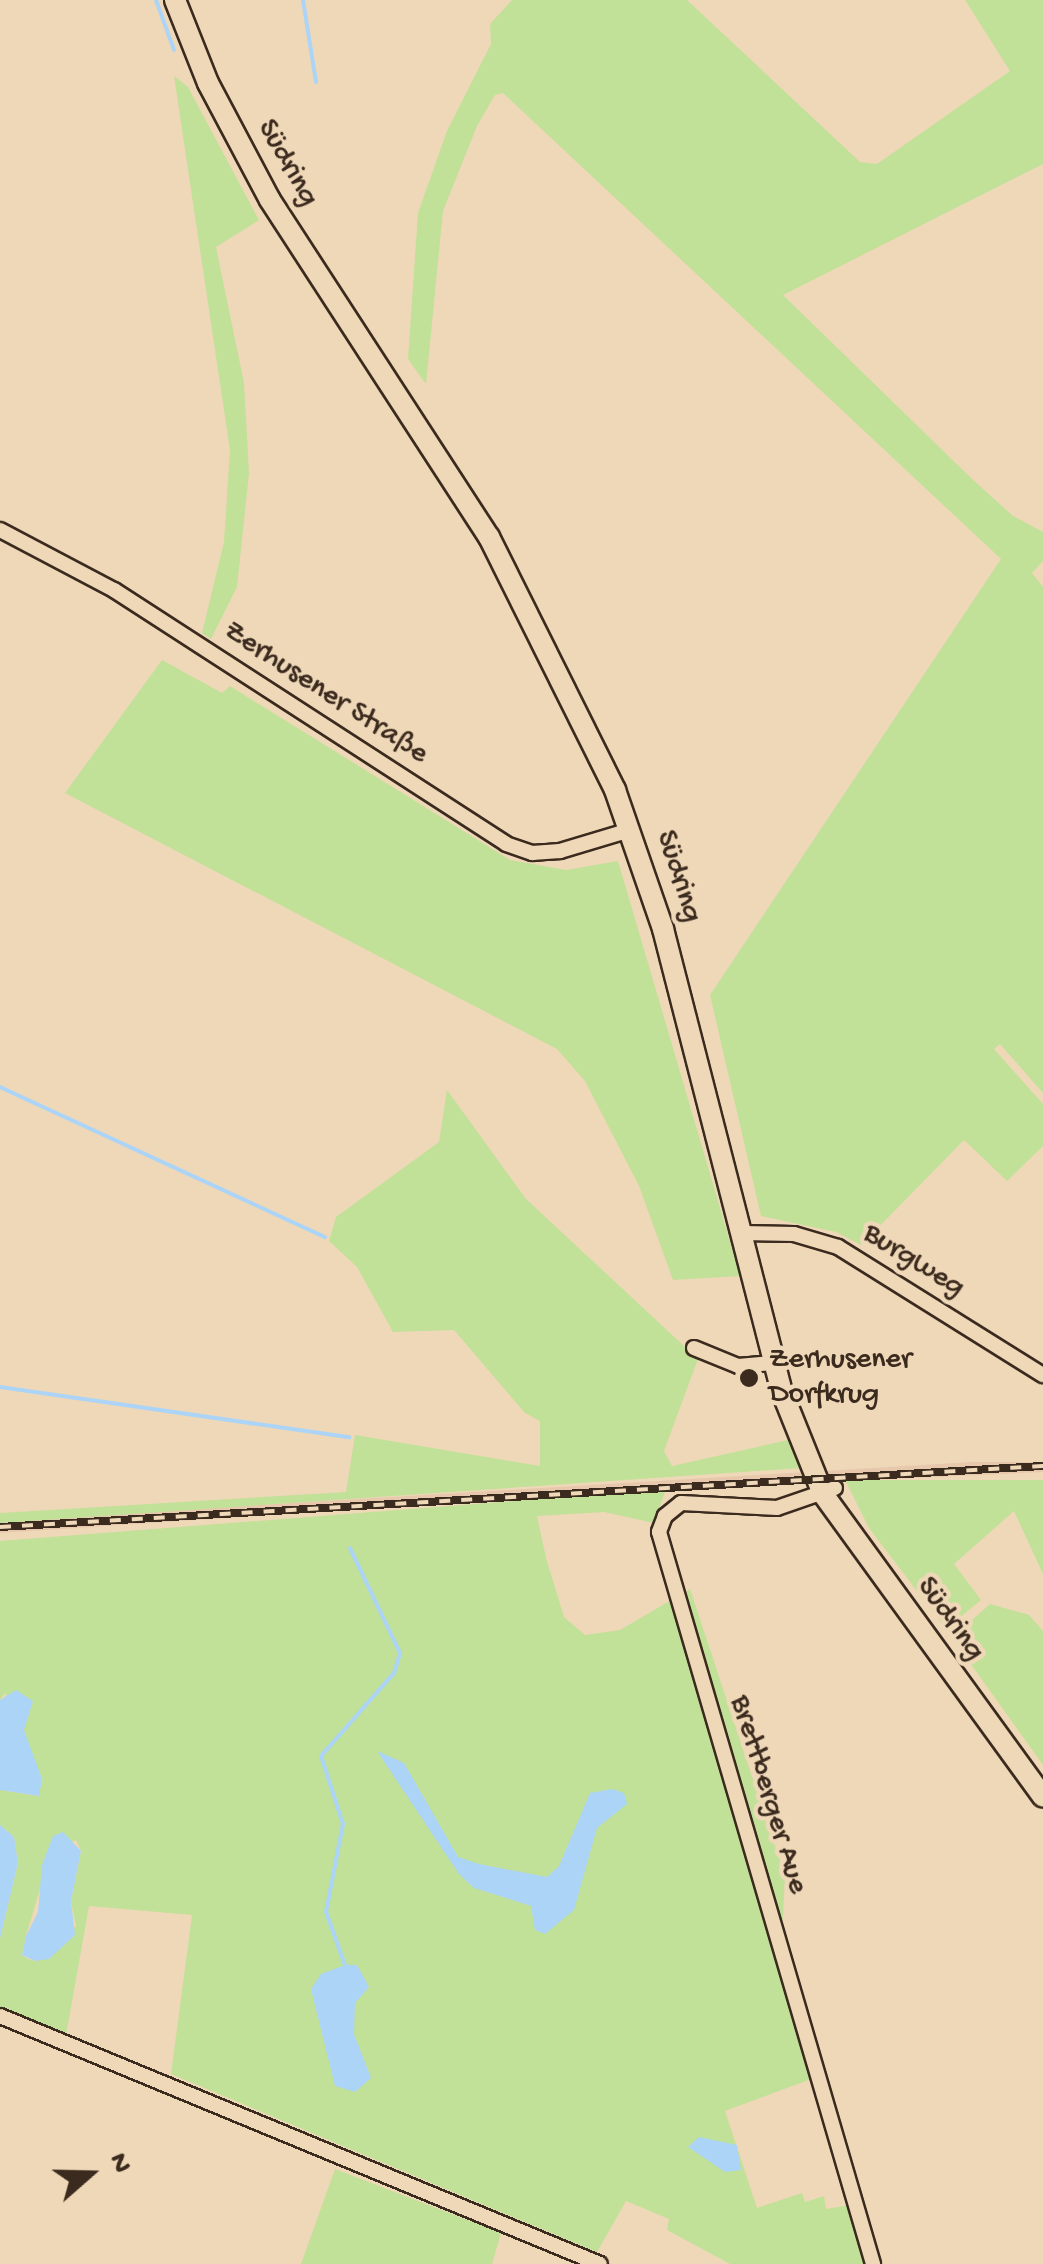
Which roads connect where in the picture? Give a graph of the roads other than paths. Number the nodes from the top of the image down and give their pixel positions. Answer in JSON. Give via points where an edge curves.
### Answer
{"nodes":[{"id":1,"x":175,"y":0,"type":"edge"},
{"id":2,"x":0,"y":530,"type":"edge"},
{"id":3,"x":630,"y":830,"type":"junction"},
{"id":4,"x":742,"y":1234,"type":"junction"},
{"id":5,"x":694,"y":1348,"type":"dead end"},
{"id":6,"x":775,"y":1363,"type":"junction"},
{"id":7,"x":1043,"y":1375,"type":"edge"},
{"id":8,"x":829,"y":1491,"type":"junction"},
{"id":9,"x":1043,"y":1798,"type":"edge"},
{"id":10,"x":0,"y":2016,"type":"edge"},
{"id":11,"x":600,"y":2264,"type":"edge"},
{"id":12,"x":872,"y":2264,"type":"edge"}],
"edges":[{"from":1,"to":3,"type":"main road","name":"Südring","via":[[208,84],[270,200],[490,537],[575,702]]},
{"from":2,"to":3,"type":"street","name":"Zerhusener Straße","via":[[114,590],[506,844],[532,853],[560,851]]},
{"from":3,"to":4,"type":"main road","name":"Südring","via":[[663,929]]},
{"from":4,"to":6,"type":"main road","name":"Südring"},
{"from":4,"to":7,"type":"street","name":"Burgweg","via":[[794,1234],[838,1247]]},
{"from":5,"to":6,"type":"street","via":[[738,1366]]},
{"from":6,"to":8,"type":"main road","name":"Südring"},
{"from":8,"to":9,"type":"main road","name":"Südring"},
{"from":8,"to":12,"type":"street","name":"Brettberger Aue","via":[[777,1508],[681,1503],[664,1516],[660,1532]]},
{"from":10,"to":11,"type":"street"}]}
